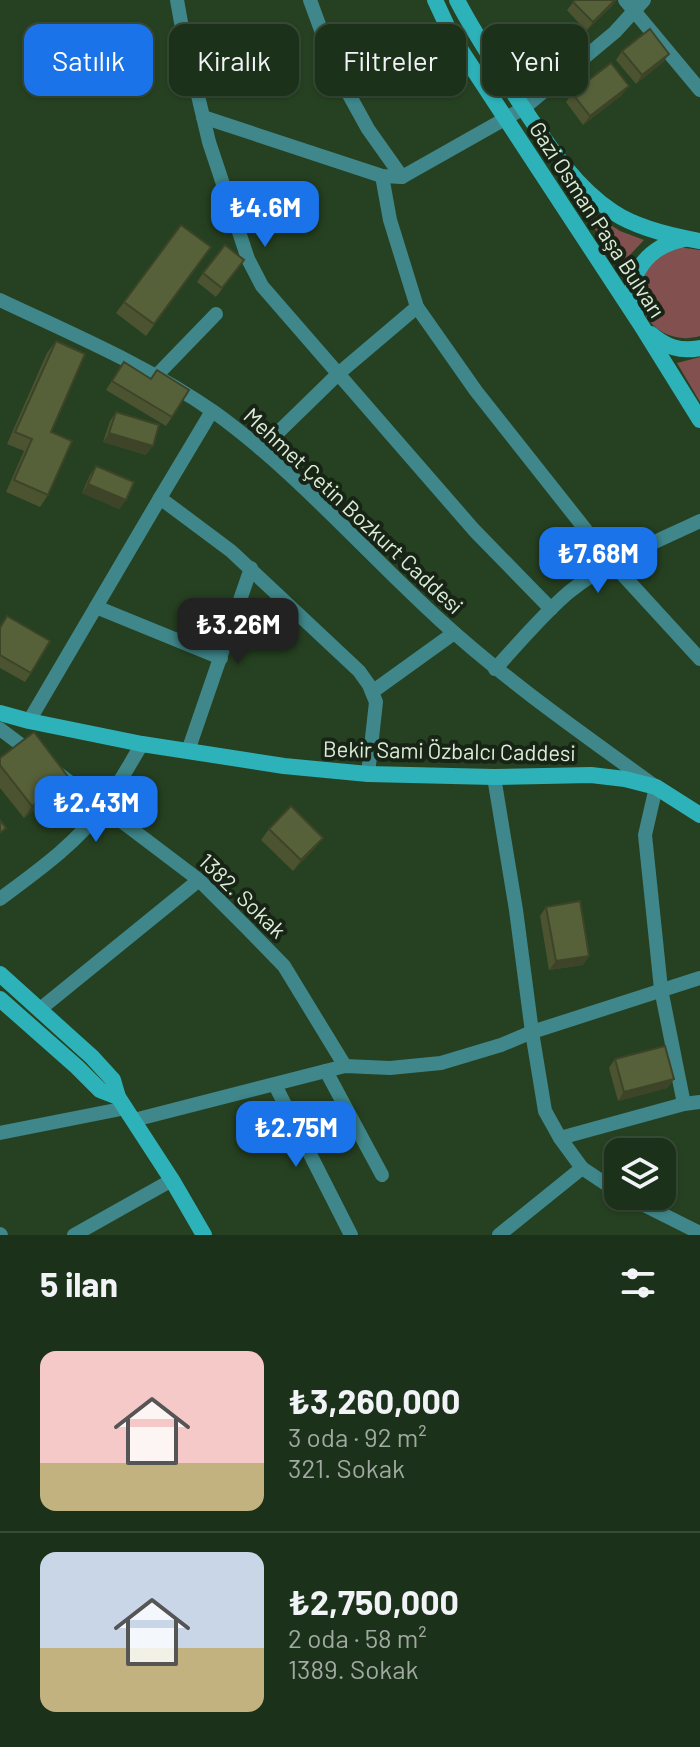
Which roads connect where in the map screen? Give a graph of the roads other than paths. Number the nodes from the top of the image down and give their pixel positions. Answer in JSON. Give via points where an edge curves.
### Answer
{"nodes":[{"id":1,"x":177,"y":0,"type":"edge"},
{"id":2,"x":310,"y":0,"type":"edge"},
{"id":3,"x":435,"y":0,"type":"edge"},
{"id":4,"x":457,"y":0,"type":"edge"},
{"id":5,"x":634,"y":4,"type":"edge"},
{"id":6,"x":700,"y":90,"type":"edge"},
{"id":7,"x":524,"y":108,"type":"junction"},
{"id":8,"x":203,"y":117,"type":"junction"},
{"id":9,"x":506,"y":119,"type":"junction"},
{"id":10,"x":382,"y":176,"type":"junction"},
{"id":11,"x":402,"y":177,"type":"junction"},
{"id":12,"x":697,"y":240,"type":"edge"},
{"id":13,"x":0,"y":300,"type":"edge"},
{"id":14,"x":417,"y":307,"type":"junction"},
{"id":15,"x":216,"y":314,"type":"dead end"},
{"id":16,"x":641,"y":325,"type":"junction"},
{"id":17,"x":700,"y":348,"type":"edge"},
{"id":18,"x":338,"y":374,"type":"junction"},
{"id":19,"x":156,"y":376,"type":"junction"},
{"id":20,"x":212,"y":411,"type":"junction"},
{"id":21,"x":700,"y":420,"type":"edge"},
{"id":22,"x":261,"y":449,"type":"junction"},
{"id":23,"x":160,"y":498,"type":"junction"},
{"id":24,"x":700,"y":521,"type":"edge"},
{"id":25,"x":612,"y":563,"type":"junction"},
{"id":26,"x":251,"y":568,"type":"junction"},
{"id":27,"x":96,"y":607,"type":"junction"},
{"id":28,"x":551,"y":609,"type":"junction"},
{"id":29,"x":454,"y":633,"type":"junction"},
{"id":30,"x":221,"y":658,"type":"junction"},
{"id":31,"x":700,"y":659,"type":"edge"},
{"id":32,"x":495,"y":669,"type":"junction"},
{"id":33,"x":372,"y":692,"type":"junction"},
{"id":34,"x":0,"y":713,"type":"edge"},
{"id":35,"x":29,"y":721,"type":"junction"},
{"id":36,"x":0,"y":729,"type":"edge"},
{"id":37,"x":142,"y":744,"type":"junction"},
{"id":38,"x":188,"y":751,"type":"junction"},
{"id":39,"x":368,"y":774,"type":"junction"},
{"id":40,"x":494,"y":777,"type":"junction"},
{"id":41,"x":656,"y":787,"type":"junction"},
{"id":42,"x":103,"y":807,"type":"junction"},
{"id":43,"x":700,"y":815,"type":"edge"},
{"id":44,"x":199,"y":880,"type":"junction"},
{"id":45,"x":0,"y":899,"type":"edge"},
{"id":46,"x":0,"y":974,"type":"edge"},
{"id":47,"x":700,"y":978,"type":"edge"},
{"id":48,"x":661,"y":989,"type":"junction"},
{"id":49,"x":0,"y":999,"type":"edge"},
{"id":50,"x":39,"y":1010,"type":"junction"},
{"id":51,"x":532,"y":1032,"type":"junction"},
{"id":52,"x":345,"y":1066,"type":"junction"},
{"id":53,"x":326,"y":1071,"type":"junction"},
{"id":54,"x":275,"y":1085,"type":"junction"},
{"id":55,"x":700,"y":1102,"type":"edge"},
{"id":56,"x":684,"y":1104,"type":"junction"},
{"id":57,"x":126,"y":1108,"type":"junction"},
{"id":58,"x":0,"y":1133,"type":"edge"},
{"id":59,"x":560,"y":1138,"type":"junction"},
{"id":60,"x":582,"y":1168,"type":"junction"},
{"id":61,"x":382,"y":1175,"type":"dead end"},
{"id":62,"x":172,"y":1180,"type":"junction"},
{"id":63,"x":604,"y":1183,"type":"edge"},
{"id":64,"x":649,"y":1210,"type":"edge"},
{"id":65,"x":682,"y":1230,"type":"edge"},
{"id":66,"x":700,"y":1233,"type":"edge"},
{"id":67,"x":74,"y":1235,"type":"edge"},
{"id":68,"x":204,"y":1235,"type":"edge"},
{"id":69,"x":351,"y":1235,"type":"edge"},
{"id":70,"x":499,"y":1235,"type":"edge"}],
"edges":[{"from":1,"to":8,"type":"street"},
{"from":2,"to":11,"type":"street","via":[[336,71]]},
{"from":3,"to":9,"type":"street","name":"Gazi Osman Paşa Bulvarı"},
{"from":4,"to":7,"type":"street","name":"Gazi Osman Paşa Bulvarı"},
{"from":5,"to":6,"type":"street"},
{"from":5,"to":7,"type":"street","via":[[615,32]]},
{"from":7,"to":9,"type":"street"},
{"from":7,"to":12,"type":"street","name":"Gazi Osman Paşa Bulvarı","via":[[548,146],[593,196],[632,222]]},
{"from":8,"to":10,"type":"street"},
{"from":8,"to":18,"type":"street","via":[[248,259],[262,286]]},
{"from":9,"to":11,"type":"street"},
{"from":9,"to":16,"type":"street","name":"Gazi Osman Paşa Bulvarı"},
{"from":10,"to":11,"type":"street"},
{"from":10,"to":14,"type":"street"},
{"from":12,"to":16,"type":"street","via":[[666,244],[641,265],[632,297]]},
{"from":13,"to":19,"type":"street","name":"Mehmet Çetin Bozkurt Caddesi"},
{"from":14,"to":18,"type":"street"},
{"from":14,"to":25,"type":"street"},
{"from":15,"to":19,"type":"street"},
{"from":16,"to":17,"type":"street","via":[[671,348]]},
{"from":16,"to":21,"type":"street","name":"Gazi Osman Paşa Bulvarı"},
{"from":18,"to":22,"type":"street"},
{"from":18,"to":28,"type":"street"},
{"from":19,"to":20,"type":"street","name":"Mehmet Çetin Bozkurt Caddesi"},
{"from":20,"to":22,"type":"street","name":"Mehmet Çetin Bozkurt Caddesi"},
{"from":20,"to":23,"type":"street"},
{"from":22,"to":29,"type":"street","name":"Mehmet Çetin Bozkurt Caddesi"},
{"from":23,"to":26,"type":"street"},
{"from":23,"to":27,"type":"street"},
{"from":24,"to":25,"type":"street"},
{"from":25,"to":28,"type":"street"},
{"from":25,"to":31,"type":"street"},
{"from":26,"to":30,"type":"street"},
{"from":26,"to":33,"type":"street","via":[[359,671]]},
{"from":27,"to":30,"type":"street"},
{"from":27,"to":35,"type":"street"},
{"from":28,"to":32,"type":"street"},
{"from":29,"to":32,"type":"street","name":"Mehmet Çetin Bozkurt Caddesi"},
{"from":29,"to":33,"type":"street"},
{"from":30,"to":38,"type":"street"},
{"from":32,"to":41,"type":"street","name":"Mehmet Çetin Bozkurt Caddesi"},
{"from":33,"to":39,"type":"street","via":[[376,717]]},
{"from":34,"to":35,"type":"street","name":"Bekir Sami Özbalcı Caddesi"},
{"from":35,"to":37,"type":"street","name":"Bekir Sami Özbalcı Caddesi"},
{"from":36,"to":42,"type":"street","name":"1382. Sokak"},
{"from":37,"to":38,"type":"street","name":"Bekir Sami Özbalcı Caddesi"},
{"from":37,"to":42,"type":"street"},
{"from":38,"to":39,"type":"street","name":"Bekir Sami Özbalcı Caddesi"},
{"from":39,"to":40,"type":"street","name":"Bekir Sami Özbalcı Caddesi"},
{"from":40,"to":41,"type":"street","name":"Bekir Sami Özbalcı Caddesi","via":[[591,775]]},
{"from":40,"to":51,"type":"street"},
{"from":41,"to":43,"type":"street","name":"Bekir Sami Özbalcı Caddesi"},
{"from":41,"to":48,"type":"street","via":[[645,835]]},
{"from":42,"to":44,"type":"street","name":"1382. Sokak"},
{"from":42,"to":45,"type":"street","via":[[57,856]]},
{"from":44,"to":50,"type":"street"},
{"from":44,"to":52,"type":"street","name":"1382. Sokak","via":[[284,966]]},
{"from":46,"to":50,"type":"street"},
{"from":47,"to":48,"type":"street"},
{"from":48,"to":51,"type":"street"},
{"from":48,"to":56,"type":"street"},
{"from":49,"to":57,"type":"street"},
{"from":50,"to":57,"type":"street","via":[[113,1080]]},
{"from":51,"to":52,"type":"street","via":[[441,1063]]},
{"from":51,"to":59,"type":"street","via":[[545,1111]]},
{"from":52,"to":53,"type":"street"},
{"from":53,"to":54,"type":"street"},
{"from":53,"to":61,"type":"street"},
{"from":54,"to":57,"type":"street"},
{"from":54,"to":69,"type":"street"},
{"from":55,"to":56,"type":"street"},
{"from":56,"to":59,"type":"street"},
{"from":57,"to":58,"type":"street"},
{"from":57,"to":62,"type":"street"},
{"from":59,"to":60,"type":"street"},
{"from":60,"to":63,"type":"street"},
{"from":60,"to":70,"type":"street"},
{"from":62,"to":67,"type":"street"},
{"from":62,"to":68,"type":"street"},
{"from":64,"to":65,"type":"street"},
{"from":65,"to":66,"type":"street"}]}
